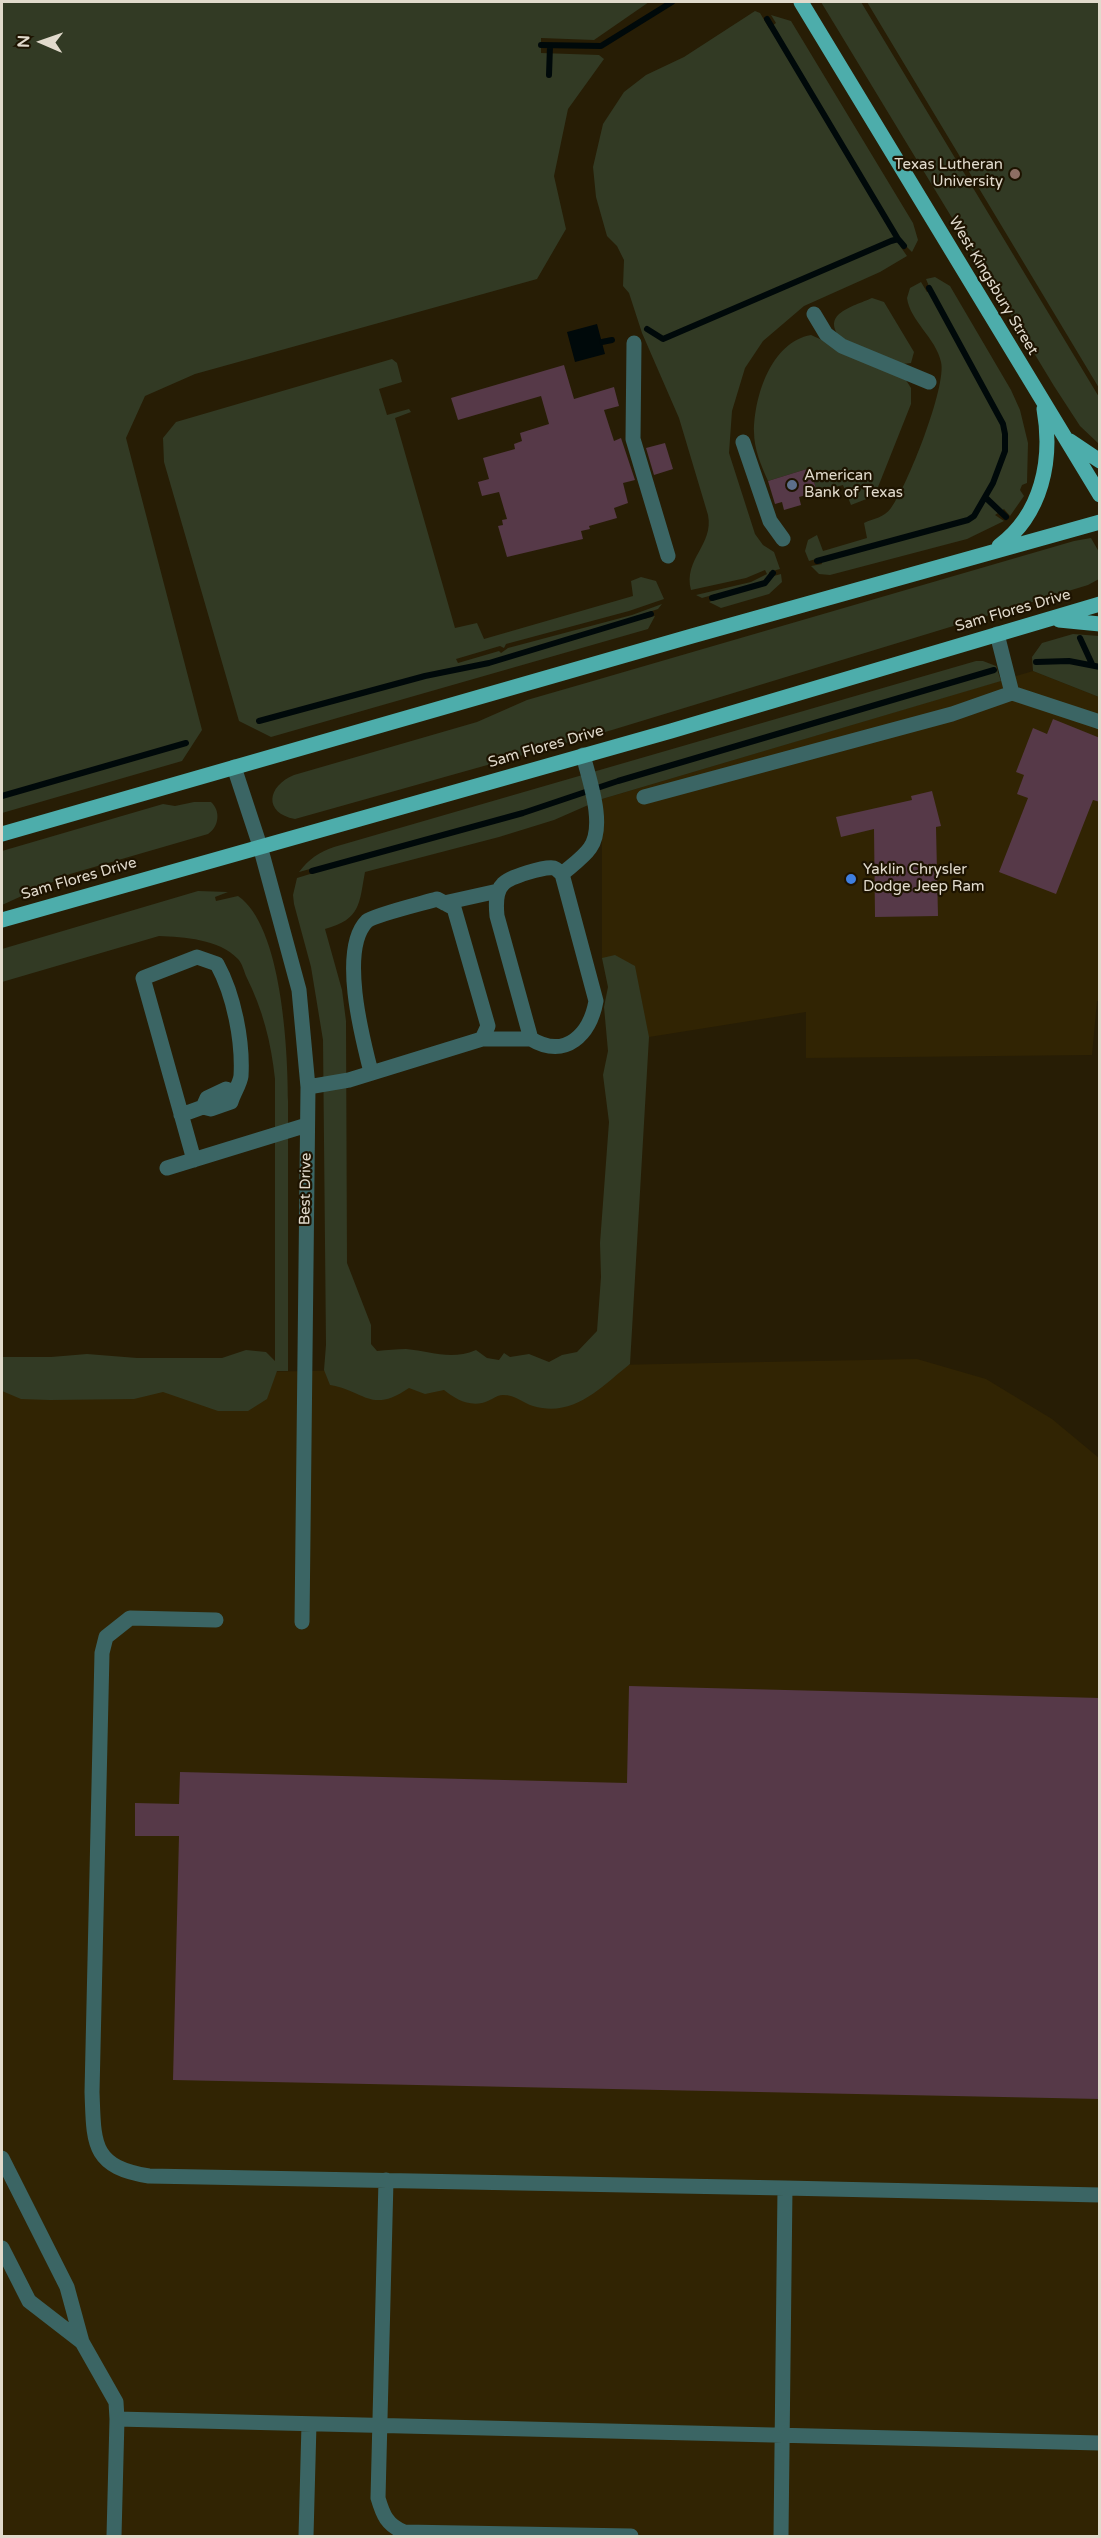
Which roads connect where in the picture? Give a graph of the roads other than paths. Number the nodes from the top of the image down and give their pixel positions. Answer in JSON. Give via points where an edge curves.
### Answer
{"nodes":[{"id":1,"x":801,"y":2,"type":"edge"},
{"id":2,"x":814,"y":314,"type":"dead end"},
{"id":3,"x":634,"y":343,"type":"dead end"},
{"id":4,"x":929,"y":382,"type":"dead end"},
{"id":5,"x":1043,"y":403,"type":"junction"},
{"id":6,"x":1063,"y":436,"type":"junction"},
{"id":7,"x":743,"y":442,"type":"dead end"},
{"id":8,"x":1100,"y":461,"type":"edge"},
{"id":9,"x":1100,"y":495,"type":"edge"},
{"id":10,"x":1100,"y":522,"type":"edge"},
{"id":11,"x":783,"y":539,"type":"dead end"},
{"id":12,"x":989,"y":553,"type":"junction"},
{"id":13,"x":668,"y":556,"type":"dead end"},
{"id":14,"x":1100,"y":604,"type":"edge"},
{"id":15,"x":1047,"y":620,"type":"junction"},
{"id":16,"x":1100,"y":624,"type":"edge"},
{"id":17,"x":997,"y":634,"type":"junction"},
{"id":18,"x":1012,"y":693,"type":"junction"},
{"id":19,"x":1100,"y":722,"type":"edge"},
{"id":20,"x":583,"y":755,"type":"junction"},
{"id":21,"x":234,"y":767,"type":"junction"},
{"id":22,"x":644,"y":797,"type":"dead end"},
{"id":23,"x":2,"y":834,"type":"edge"},
{"id":24,"x":260,"y":846,"type":"junction"},
{"id":25,"x":562,"y":874,"type":"junction"},
{"id":26,"x":498,"y":891,"type":"junction"},
{"id":27,"x":444,"y":903,"type":"junction"},
{"id":28,"x":2,"y":920,"type":"edge"},
{"id":29,"x":482,"y":1039,"type":"junction"},
{"id":30,"x":531,"y":1039,"type":"junction"},
{"id":31,"x":371,"y":1072,"type":"junction"},
{"id":32,"x":308,"y":1087,"type":"junction"},
{"id":33,"x":181,"y":1115,"type":"junction"},
{"id":34,"x":307,"y":1125,"type":"junction"},
{"id":35,"x":194,"y":1160,"type":"junction"},
{"id":36,"x":166,"y":1168,"type":"dead end"},
{"id":37,"x":216,"y":1620,"type":"dead end"},
{"id":38,"x":302,"y":1622,"type":"dead end"},
{"id":39,"x":2,"y":2158,"type":"edge"},
{"id":40,"x":386,"y":2180,"type":"junction"},
{"id":41,"x":785,"y":2188,"type":"junction"},
{"id":42,"x":1100,"y":2195,"type":"edge"},
{"id":43,"x":2,"y":2248,"type":"edge"},
{"id":44,"x":82,"y":2342,"type":"junction"},
{"id":45,"x":117,"y":2419,"type":"junction"},
{"id":46,"x":309,"y":2424,"type":"junction"},
{"id":47,"x":380,"y":2426,"type":"junction"},
{"id":48,"x":783,"y":2435,"type":"junction"},
{"id":49,"x":1100,"y":2443,"type":"edge"},
{"id":50,"x":114,"y":2536,"type":"edge"},
{"id":51,"x":306,"y":2536,"type":"edge"},
{"id":52,"x":632,"y":2536,"type":"edge"},
{"id":53,"x":781,"y":2536,"type":"edge"}],
"edges":[{"from":1,"to":5,"type":"main road","name":"West Kingsbury Street"},
{"from":2,"to":4,"type":"street","via":[[826,334],[842,346]]},
{"from":3,"to":13,"type":"street","via":[[633,439]]},
{"from":5,"to":6,"type":"main road","name":"West Kingsbury Street"},
{"from":5,"to":12,"type":"main road","via":[[1046,459],[1038,494],[1023,525]]},
{"from":6,"to":8,"type":"main road"},
{"from":6,"to":9,"type":"main road","name":"West Kingsbury Street"},
{"from":7,"to":11,"type":"street","via":[[770,521]]},
{"from":10,"to":12,"type":"main road"},
{"from":12,"to":21,"type":"main road"},
{"from":14,"to":15,"type":"main road","name":"Sam Flores Drive"},
{"from":15,"to":16,"type":"main road"},
{"from":15,"to":17,"type":"main road","name":"Sam Flores Drive"},
{"from":17,"to":18,"type":"street"},
{"from":17,"to":20,"type":"main road","name":"Sam Flores Drive"},
{"from":18,"to":19,"type":"street"},
{"from":18,"to":22,"type":"street","via":[[952,714]]},
{"from":20,"to":24,"type":"main road","name":"Sam Flores Drive"},
{"from":20,"to":25,"type":"street","via":[[597,829],[591,847]]},
{"from":21,"to":23,"type":"main road"},
{"from":21,"to":24,"type":"street","name":"Best Drive"},
{"from":24,"to":28,"type":"main road","name":"Sam Flores Drive"},
{"from":24,"to":32,"type":"street","name":"Best Drive","via":[[299,990]]},
{"from":25,"to":26,"type":"street","via":[[553,868],[531,872],[504,882]]},
{"from":25,"to":30,"type":"street","via":[[596,1001],[593,1017],[584,1034],[573,1042],[552,1047]]},
{"from":26,"to":27,"type":"street"},
{"from":26,"to":30,"type":"street","via":[[497,916]]},
{"from":27,"to":29,"type":"street","via":[[454,908],[488,1026]]},
{"from":27,"to":31,"type":"street","via":[[437,899],[368,920],[356,938],[354,962],[360,1032]]},
{"from":29,"to":30,"type":"street"},
{"from":29,"to":31,"type":"street"},
{"from":31,"to":32,"type":"street"},
{"from":32,"to":34,"type":"street","name":"Best Drive"},
{"from":33,"to":33,"type":"street","via":[[143,978],[197,957],[217,964],[222,974],[239,1032],[241,1079],[234,1092],[226,1089],[207,1098],[203,1107]]},
{"from":33,"to":35,"type":"street"},
{"from":34,"to":35,"type":"street"},
{"from":34,"to":38,"type":"street","name":"Best Drive"},
{"from":35,"to":36,"type":"street"},
{"from":37,"to":40,"type":"street","via":[[130,1618],[106,1637],[102,1653],[93,2128],[109,2165],[126,2173]]},
{"from":39,"to":44,"type":"street","via":[[67,2288]]},
{"from":40,"to":41,"type":"street"},
{"from":40,"to":47,"type":"street"},
{"from":41,"to":42,"type":"street"},
{"from":41,"to":48,"type":"street"},
{"from":43,"to":44,"type":"street","via":[[29,2301]]},
{"from":44,"to":45,"type":"street","via":[[116,2402]]},
{"from":45,"to":46,"type":"street"},
{"from":45,"to":50,"type":"street"},
{"from":46,"to":47,"type":"street"},
{"from":46,"to":51,"type":"street"},
{"from":47,"to":48,"type":"street"},
{"from":47,"to":52,"type":"street","via":[[378,2498],[391,2527],[404,2532]]},
{"from":48,"to":49,"type":"street"},
{"from":48,"to":53,"type":"street"}]}
